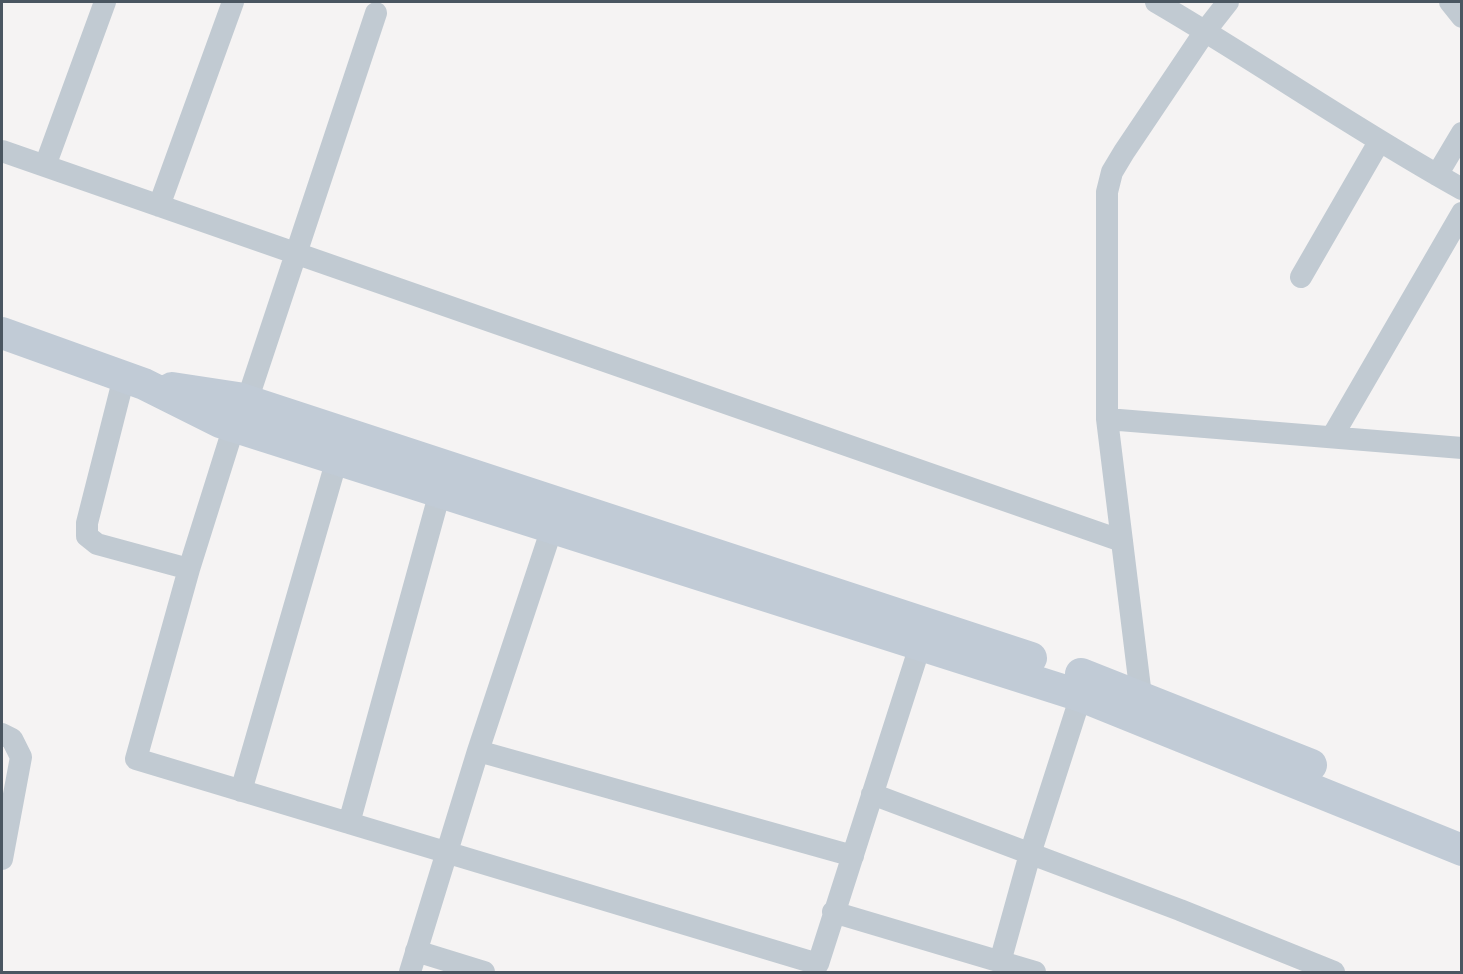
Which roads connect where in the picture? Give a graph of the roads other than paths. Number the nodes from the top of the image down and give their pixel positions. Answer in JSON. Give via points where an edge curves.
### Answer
{"nodes":[{"id":1,"x":105,"y":2,"type":"edge"},
{"id":2,"x":233,"y":2,"type":"edge"},
{"id":3,"x":1156,"y":2,"type":"edge"},
{"id":4,"x":1228,"y":2,"type":"edge"},
{"id":5,"x":1450,"y":2,"type":"edge"},
{"id":6,"x":376,"y":13,"type":"dead end"},
{"id":7,"x":1461,"y":17,"type":"edge"},
{"id":8,"x":1206,"y":30,"type":"junction"},
{"id":9,"x":1461,"y":133,"type":"edge"},
{"id":10,"x":1379,"y":142,"type":"junction"},
{"id":11,"x":2,"y":151,"type":"edge"},
{"id":12,"x":45,"y":166,"type":"junction"},
{"id":13,"x":1437,"y":175,"type":"junction"},
{"id":14,"x":1461,"y":189,"type":"edge"},
{"id":15,"x":159,"y":206,"type":"junction"},
{"id":16,"x":1461,"y":213,"type":"edge"},
{"id":17,"x":297,"y":254,"type":"junction"},
{"id":18,"x":1301,"y":277,"type":"dead end"},
{"id":19,"x":2,"y":333,"type":"edge"},
{"id":20,"x":134,"y":380,"type":"junction"},
{"id":21,"x":240,"y":413,"type":"junction"},
{"id":22,"x":1107,"y":419,"type":"junction"},
{"id":23,"x":1332,"y":437,"type":"junction"},
{"id":24,"x":1461,"y":448,"type":"edge"},
{"id":25,"x":337,"y":459,"type":"junction"},
{"id":26,"x":440,"y":492,"type":"junction"},
{"id":27,"x":552,"y":528,"type":"junction"},
{"id":28,"x":1122,"y":541,"type":"junction"},
{"id":29,"x":189,"y":569,"type":"junction"},
{"id":30,"x":920,"y":646,"type":"junction"},
{"id":31,"x":1084,"y":686,"type":"junction"},
{"id":32,"x":1141,"y":696,"type":"junction"},
{"id":33,"x":2,"y":734,"type":"edge"},
{"id":34,"x":478,"y":751,"type":"junction"},
{"id":35,"x":242,"y":791,"type":"junction"},
{"id":36,"x":872,"y":795,"type":"junction"},
{"id":37,"x":349,"y":824,"type":"junction"},
{"id":38,"x":1461,"y":830,"type":"edge"},
{"id":39,"x":1461,"y":850,"type":"edge"},
{"id":40,"x":447,"y":853,"type":"junction"},
{"id":41,"x":1030,"y":854,"type":"junction"},
{"id":42,"x":853,"y":856,"type":"junction"},
{"id":43,"x":2,"y":859,"type":"edge"},
{"id":44,"x":833,"y":912,"type":"junction"},
{"id":45,"x":416,"y":951,"type":"junction"},
{"id":46,"x":1000,"y":962,"type":"junction"},
{"id":47,"x":802,"y":966,"type":"edge"},
{"id":48,"x":410,"y":972,"type":"edge"},
{"id":49,"x":484,"y":972,"type":"edge"},
{"id":50,"x":1035,"y":972,"type":"edge"},
{"id":51,"x":1334,"y":972,"type":"edge"}],
"edges":[{"from":1,"to":12,"type":"street"},
{"from":2,"to":15,"type":"street"},
{"from":3,"to":8,"type":"street"},
{"from":4,"to":8,"type":"street"},
{"from":5,"to":7,"type":"street"},
{"from":6,"to":17,"type":"street"},
{"from":8,"to":10,"type":"street"},
{"from":8,"to":22,"type":"street","via":[[1124,152],[1107,192]]},
{"from":9,"to":13,"type":"street"},
{"from":10,"to":13,"type":"street"},
{"from":10,"to":18,"type":"street"},
{"from":11,"to":12,"type":"street"},
{"from":12,"to":15,"type":"street"},
{"from":13,"to":14,"type":"street"},
{"from":15,"to":17,"type":"street"},
{"from":16,"to":23,"type":"street"},
{"from":17,"to":21,"type":"street"},
{"from":17,"to":28,"type":"street"},
{"from":19,"to":20,"type":"street"},
{"from":20,"to":21,"type":"street"},
{"from":20,"to":29,"type":"street","via":[[87,523],[87,536],[97,544]]},
{"from":21,"to":25,"type":"street"},
{"from":21,"to":29,"type":"street"},
{"from":21,"to":31,"type":"street"},
{"from":22,"to":23,"type":"street"},
{"from":22,"to":28,"type":"street"},
{"from":23,"to":24,"type":"street"},
{"from":25,"to":26,"type":"street"},
{"from":25,"to":35,"type":"street"},
{"from":26,"to":27,"type":"street"},
{"from":26,"to":37,"type":"street"},
{"from":27,"to":30,"type":"street"},
{"from":27,"to":34,"type":"street"},
{"from":28,"to":32,"type":"street"},
{"from":29,"to":35,"type":"street","via":[[136,759]]},
{"from":30,"to":31,"type":"street"},
{"from":30,"to":36,"type":"street"},
{"from":31,"to":32,"type":"street"},
{"from":31,"to":39,"type":"street"},
{"from":31,"to":41,"type":"street"},
{"from":32,"to":38,"type":"street"},
{"from":33,"to":43,"type":"street","via":[[12,738],[21,757]]},
{"from":34,"to":40,"type":"street"},
{"from":34,"to":42,"type":"street"},
{"from":35,"to":37,"type":"street"},
{"from":36,"to":41,"type":"street"},
{"from":36,"to":42,"type":"street"},
{"from":37,"to":40,"type":"street"},
{"from":40,"to":45,"type":"street"},
{"from":40,"to":47,"type":"street"},
{"from":41,"to":46,"type":"street"},
{"from":41,"to":51,"type":"street"},
{"from":42,"to":44,"type":"street"},
{"from":44,"to":46,"type":"street"},
{"from":44,"to":47,"type":"street","via":[[818,964]]},
{"from":45,"to":48,"type":"street"},
{"from":45,"to":49,"type":"street"},
{"from":46,"to":50,"type":"street"}]}
